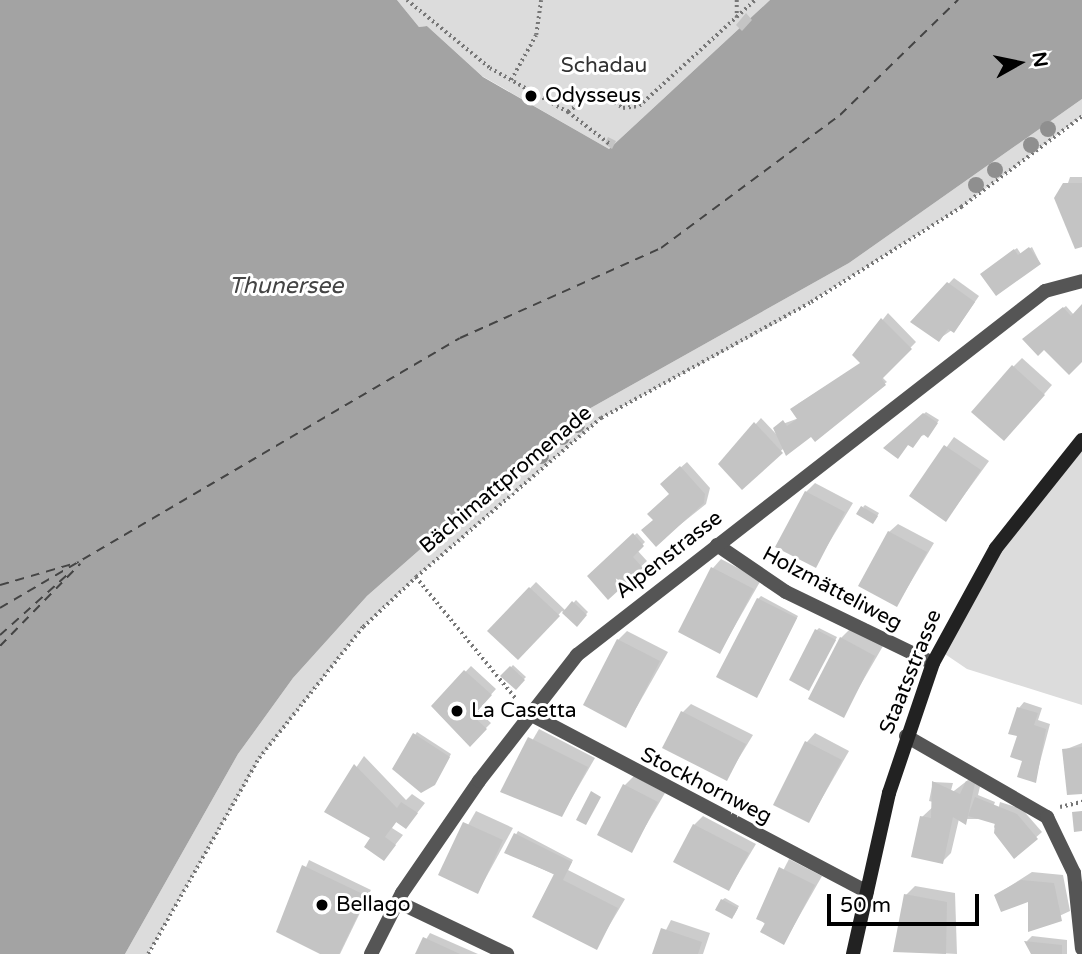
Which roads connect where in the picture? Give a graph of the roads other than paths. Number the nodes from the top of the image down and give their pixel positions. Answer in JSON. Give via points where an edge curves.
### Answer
{"nodes":[{"id":1,"x":1082,"y":281,"type":"edge"},
{"id":2,"x":1082,"y":440,"type":"edge"},
{"id":3,"x":717,"y":545,"type":"junction"},
{"id":4,"x":933,"y":663,"type":"junction"},
{"id":5,"x":528,"y":713,"type":"junction"},
{"id":6,"x":906,"y":736,"type":"junction"},
{"id":7,"x":867,"y":892,"type":"junction"},
{"id":8,"x":398,"y":902,"type":"junction"},
{"id":9,"x":1082,"y":949,"type":"edge"},
{"id":10,"x":371,"y":954,"type":"edge"},
{"id":11,"x":507,"y":954,"type":"edge"},
{"id":12,"x":853,"y":954,"type":"edge"}],
"edges":[{"from":1,"to":3,"type":"street","name":"Alpenstrasse","via":[[1045,291]]},
{"from":2,"to":4,"type":"main road","name":"Staatsstrasse","via":[[996,548]]},
{"from":3,"to":4,"type":"street","name":"Holzmätteliweg","via":[[786,592]]},
{"from":3,"to":5,"type":"street","name":"Alpenstrasse","via":[[578,655]]},
{"from":4,"to":6,"type":"main road","name":"Staatsstrasse"},
{"from":5,"to":7,"type":"street","name":"Stockhornweg"},
{"from":5,"to":8,"type":"street","name":"Alpenstrasse"},
{"from":6,"to":7,"type":"main road","name":"Staatsstrasse"},
{"from":6,"to":9,"type":"street","via":[[1047,817],[1074,873]]},
{"from":7,"to":12,"type":"main road","name":"Staatsstrasse"},
{"from":8,"to":10,"type":"street","name":"Alpenstrasse"},
{"from":8,"to":11,"type":"street"}]}
